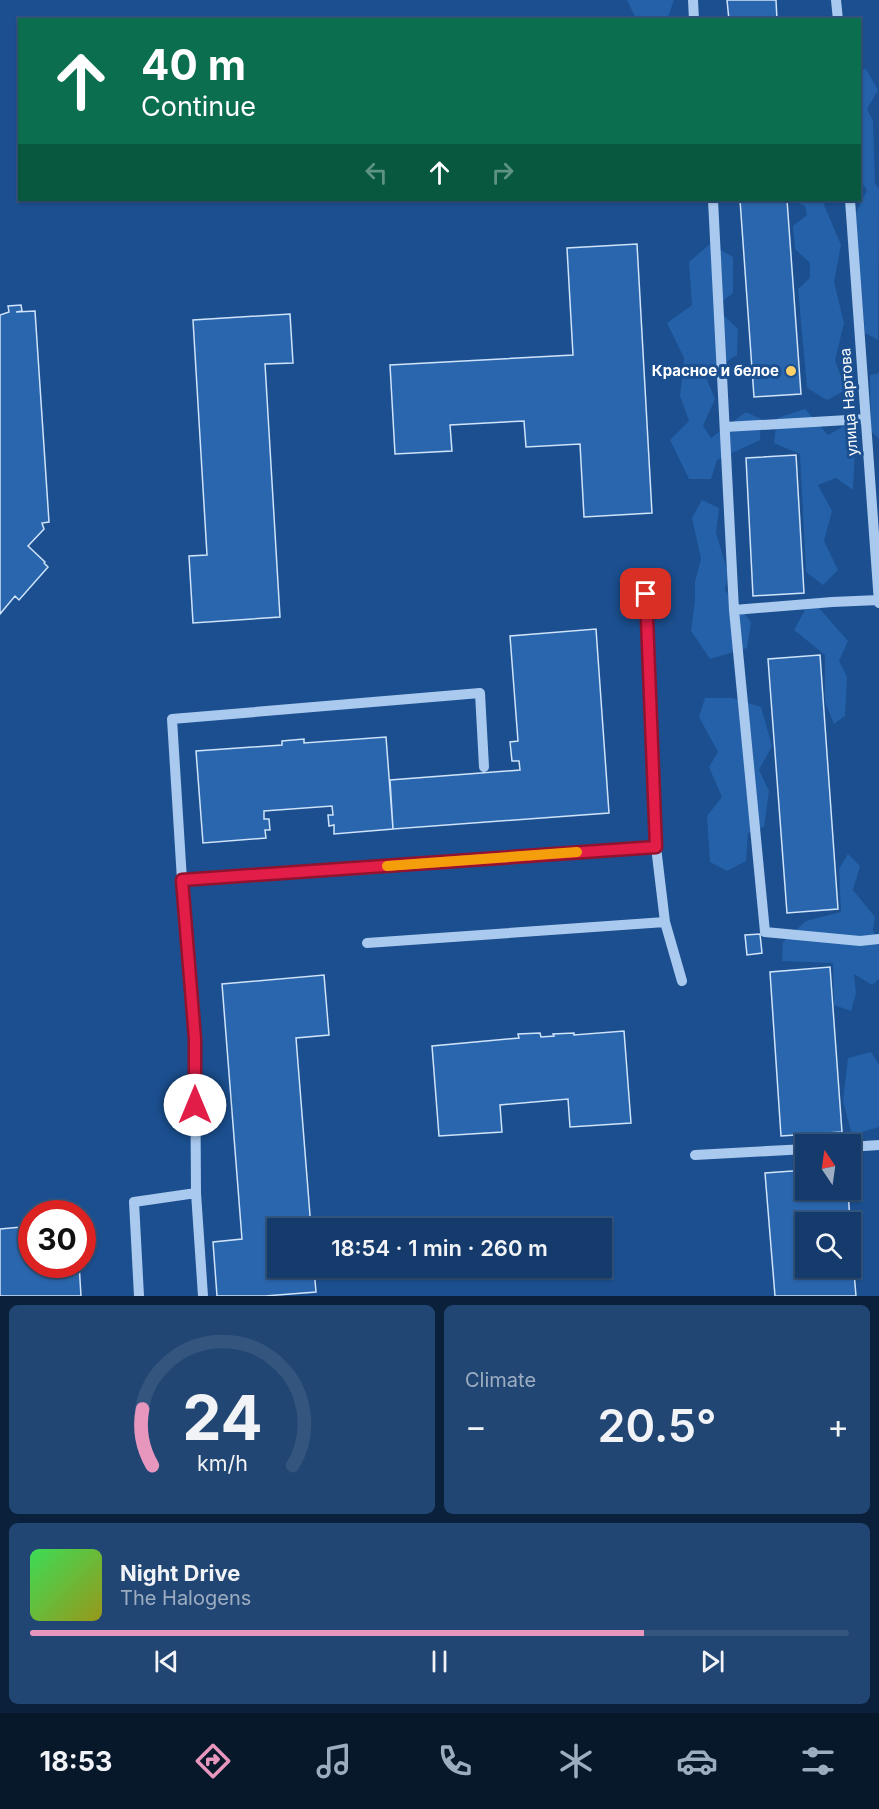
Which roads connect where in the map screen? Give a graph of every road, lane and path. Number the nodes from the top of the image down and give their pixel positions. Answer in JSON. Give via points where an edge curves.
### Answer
{"nodes":[{"id":1,"x":693,"y":0,"type":"edge"},
{"id":2,"x":836,"y":0,"type":"edge"},
{"id":3,"x":694,"y":18,"type":"edge"},
{"id":4,"x":838,"y":18,"type":"edge"},
{"id":5,"x":713,"y":201,"type":"edge"},
{"id":6,"x":850,"y":201,"type":"edge"},
{"id":7,"x":865,"y":419,"type":"junction"},
{"id":8,"x":725,"y":427,"type":"junction"},
{"id":9,"x":646,"y":594,"type":"dead end"},
{"id":10,"x":879,"y":602,"type":"edge"},
{"id":11,"x":734,"y":610,"type":"junction"},
{"id":12,"x":484,"y":767,"type":"dead end"},
{"id":13,"x":656,"y":847,"type":"junction"},
{"id":14,"x":182,"y":880,"type":"junction"},
{"id":15,"x":664,"y":922,"type":"junction"},
{"id":16,"x":879,"y":939,"type":"edge"},
{"id":17,"x":367,"y":943,"type":"dead end"},
{"id":18,"x":682,"y":981,"type":"dead end"},
{"id":19,"x":879,"y":1145,"type":"edge"},
{"id":20,"x":861,"y":1146,"type":"edge"},
{"id":21,"x":795,"y":1150,"type":"edge"},
{"id":22,"x":695,"y":1155,"type":"dead end"},
{"id":23,"x":196,"y":1193,"type":"junction"},
{"id":24,"x":139,"y":1296,"type":"edge"},
{"id":25,"x":203,"y":1296,"type":"edge"}],
"edges":[{"from":1,"to":3,"type":"street"},
{"from":2,"to":4,"type":"street"},
{"from":5,"to":8,"type":"street"},
{"from":6,"to":7,"type":"street","name":"улица Нартова"},
{"from":7,"to":8,"type":"street"},
{"from":7,"to":10,"type":"street","name":"улица Нартова"},
{"from":8,"to":11,"type":"street"},
{"from":9,"to":13,"type":"street"},
{"from":10,"to":11,"type":"street"},
{"from":11,"to":16,"type":"street","via":[[765,932]]},
{"from":12,"to":14,"type":"street","via":[[480,693],[172,719]]},
{"from":13,"to":14,"type":"street"},
{"from":13,"to":15,"type":"street"},
{"from":14,"to":23,"type":"street","via":[[195,1039]]},
{"from":15,"to":17,"type":"street"},
{"from":15,"to":18,"type":"street"},
{"from":19,"to":20,"type":"street"},
{"from":21,"to":22,"type":"street"},
{"from":23,"to":24,"type":"street","via":[[134,1202]]},
{"from":23,"to":25,"type":"street"}]}
